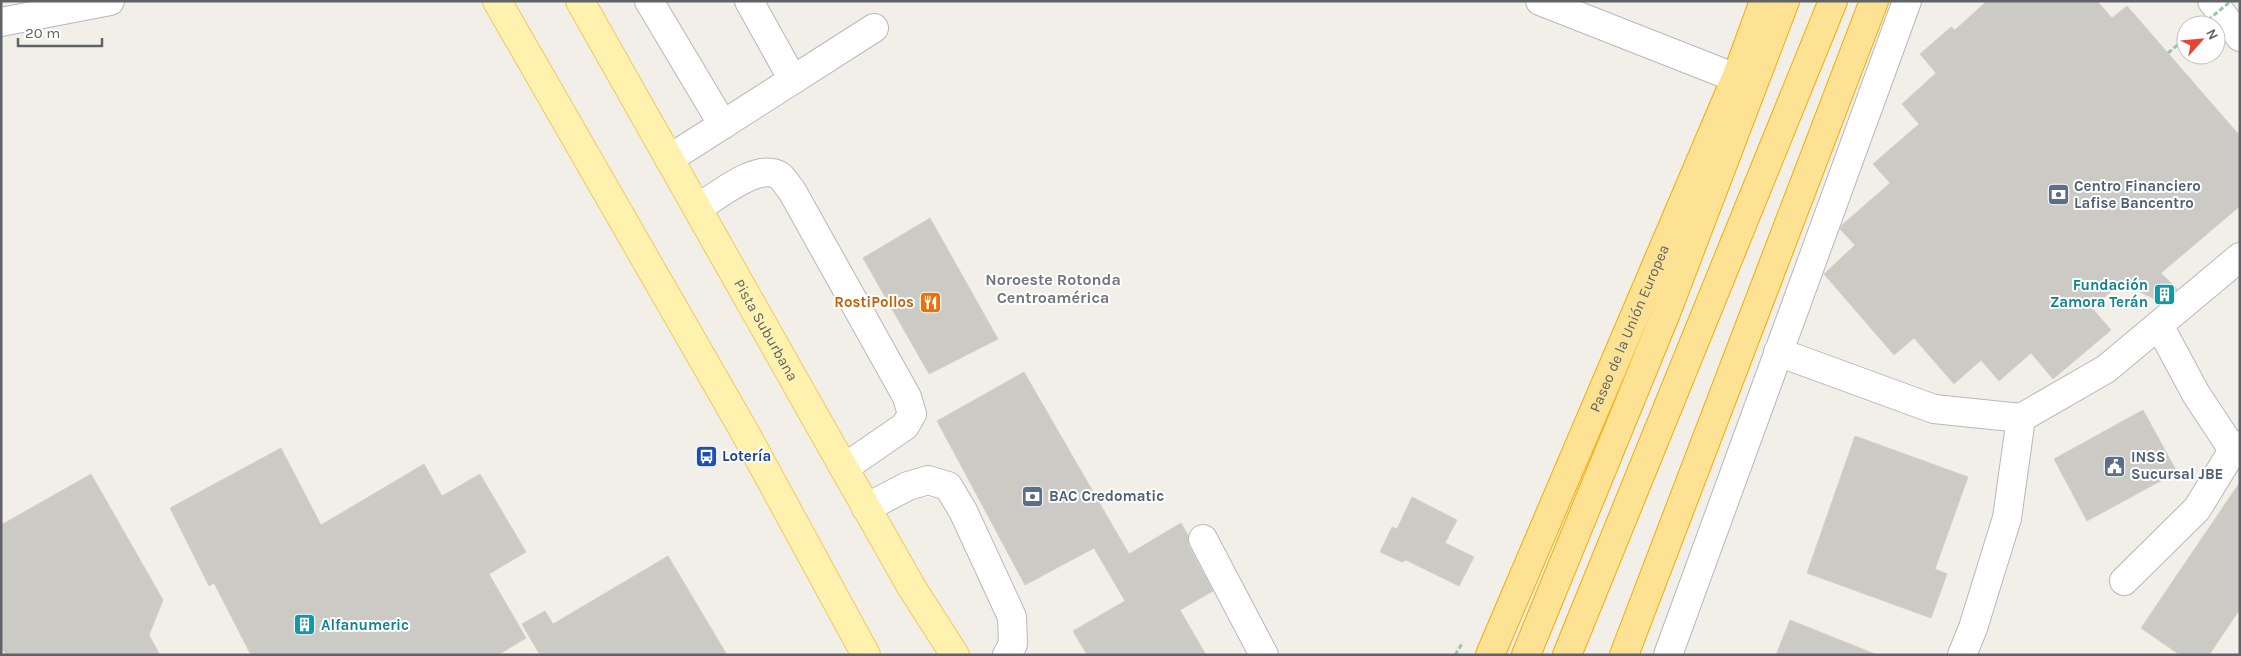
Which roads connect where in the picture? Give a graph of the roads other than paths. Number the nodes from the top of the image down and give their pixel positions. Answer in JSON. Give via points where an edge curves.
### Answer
{"nodes":[{"id":1,"x":110,"y":1,"type":"edge"},
{"id":2,"x":497,"y":1,"type":"edge"},
{"id":3,"x":580,"y":1,"type":"edge"},
{"id":4,"x":649,"y":1,"type":"edge"},
{"id":5,"x":749,"y":1,"type":"edge"},
{"id":6,"x":1540,"y":1,"type":"edge"},
{"id":7,"x":1764,"y":1,"type":"edge"},
{"id":8,"x":1785,"y":1,"type":"edge"},
{"id":9,"x":1833,"y":1,"type":"edge"},
{"id":10,"x":1874,"y":1,"type":"edge"},
{"id":11,"x":1907,"y":1,"type":"edge"},
{"id":12,"x":2212,"y":1,"type":"edge"},
{"id":13,"x":51,"y":6,"type":"edge"},
{"id":14,"x":1,"y":22,"type":"edge"},
{"id":15,"x":874,"y":28,"type":"dead end"},
{"id":16,"x":2240,"y":37,"type":"edge"},
{"id":17,"x":1736,"y":78,"type":"junction"},
{"id":18,"x":793,"y":80,"type":"junction"},
{"id":19,"x":724,"y":125,"type":"junction"},
{"id":20,"x":669,"y":160,"type":"junction"},
{"id":21,"x":698,"y":208,"type":"junction"},
{"id":22,"x":2240,"y":257,"type":"edge"},
{"id":23,"x":2159,"y":326,"type":"junction"},
{"id":24,"x":1778,"y":352,"type":"junction"},
{"id":25,"x":2021,"y":418,"type":"junction"},
{"id":26,"x":2236,"y":448,"type":"edge"},
{"id":27,"x":844,"y":468,"type":"junction"},
{"id":28,"x":866,"y":508,"type":"junction"},
{"id":29,"x":1203,"y":539,"type":"dead end"},
{"id":30,"x":2124,"y":581,"type":"dead end"},
{"id":31,"x":866,"y":655,"type":"edge"},
{"id":32,"x":955,"y":655,"type":"edge"},
{"id":33,"x":1007,"y":655,"type":"edge"},
{"id":34,"x":1264,"y":655,"type":"edge"},
{"id":35,"x":1490,"y":655,"type":"edge"},
{"id":36,"x":1526,"y":655,"type":"edge"},
{"id":37,"x":1568,"y":655,"type":"edge"},
{"id":38,"x":1624,"y":655,"type":"edge"},
{"id":39,"x":1668,"y":655,"type":"edge"},
{"id":40,"x":1962,"y":655,"type":"edge"}],
"edges":[{"from":1,"to":13,"type":"street"},
{"from":2,"to":31,"type":"main road","via":[[743,429]]},
{"from":3,"to":20,"type":"main road","name":"Pista Suburbana"},
{"from":4,"to":19,"type":"street"},
{"from":5,"to":18,"type":"street"},
{"from":6,"to":17,"type":"street"},
{"from":7,"to":17,"type":"highway","name":"Paseo de la Unión Europea"},
{"from":8,"to":36,"type":"highway","name":"Paseo de la Unión Europea","via":[[1666,313]]},
{"from":9,"to":37,"type":"highway"},
{"from":10,"to":38,"type":"highway"},
{"from":11,"to":24,"type":"street"},
{"from":12,"to":16,"type":"street"},
{"from":13,"to":14,"type":"street"},
{"from":15,"to":18,"type":"street"},
{"from":17,"to":35,"type":"highway","name":"Paseo de la Unión Europea"},
{"from":18,"to":19,"type":"street"},
{"from":19,"to":20,"type":"street"},
{"from":20,"to":21,"type":"main road","name":"Pista Suburbana"},
{"from":21,"to":27,"type":"main road","name":"Pista Suburbana"},
{"from":21,"to":27,"type":"street","via":[[752,174],[768,172],[780,176],[792,191],[907,397],[912,414],[906,426]]},
{"from":22,"to":23,"type":"street"},
{"from":23,"to":25,"type":"street","via":[[2106,369]]},
{"from":23,"to":26,"type":"street","via":[[2196,394]]},
{"from":24,"to":25,"type":"street","via":[[1934,409]]},
{"from":24,"to":39,"type":"street"},
{"from":25,"to":40,"type":"street","via":[[2007,518]]},
{"from":26,"to":30,"type":"street","via":[[2197,509]]},
{"from":27,"to":28,"type":"main road","name":"Pista Suburbana"},
{"from":28,"to":32,"type":"main road","name":"Pista Suburbana"},
{"from":28,"to":33,"type":"street","via":[[908,486],[928,480],[948,486],[963,511],[1012,617],[1013,644]]},
{"from":29,"to":34,"type":"street"}]}
